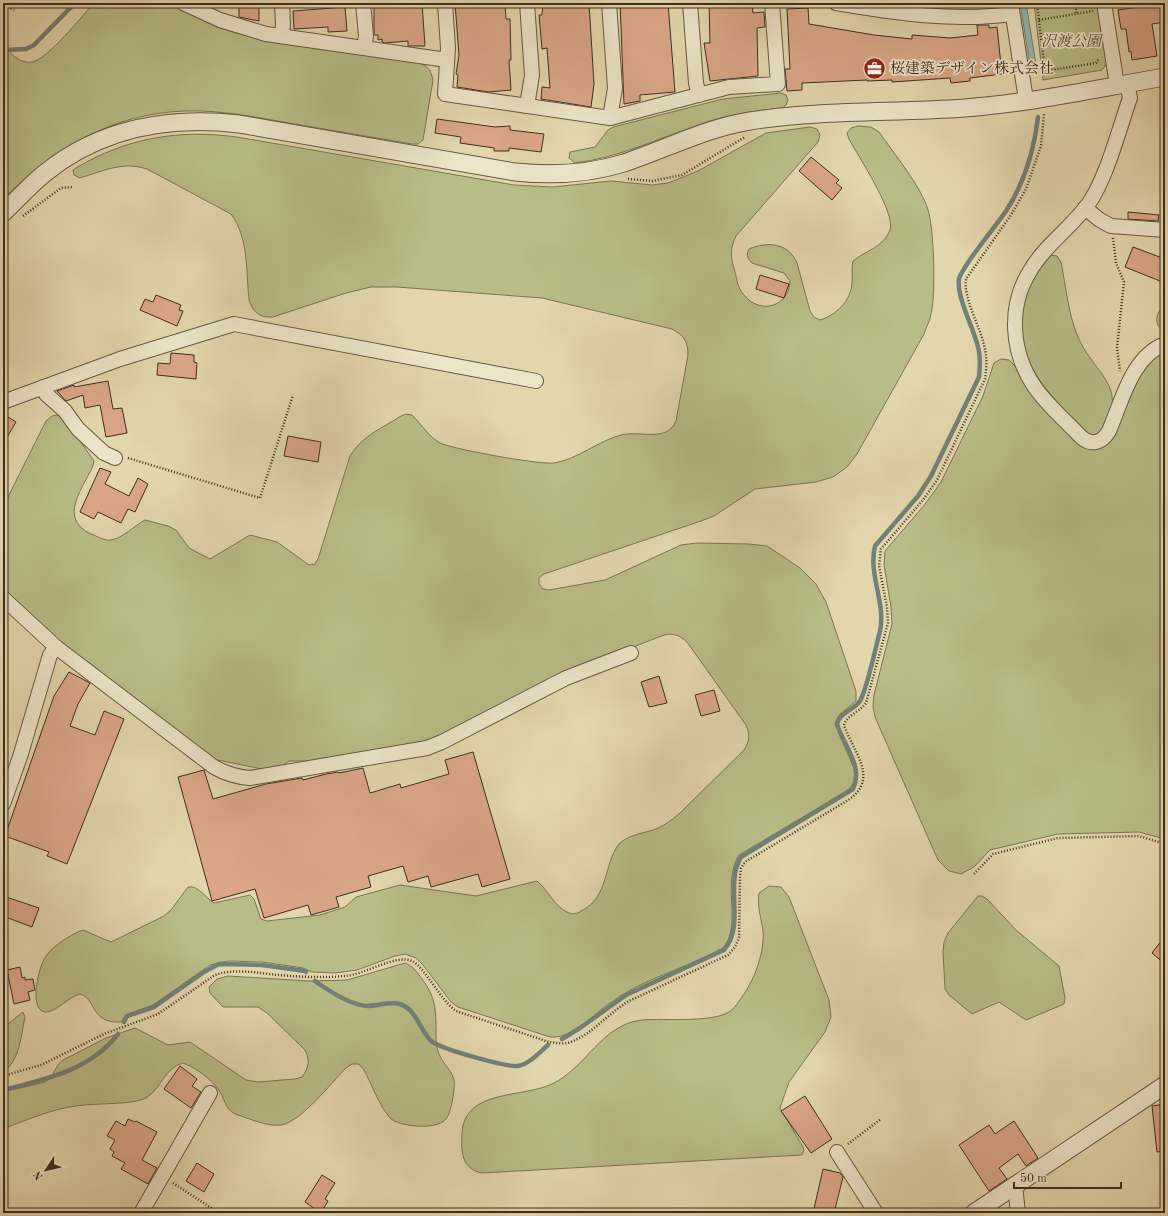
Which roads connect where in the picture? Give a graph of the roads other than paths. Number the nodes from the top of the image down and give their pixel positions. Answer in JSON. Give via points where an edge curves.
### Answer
{"nodes":[{"id":1,"x":183,"y":3,"type":"edge"},
{"id":2,"x":282,"y":3,"type":"edge"},
{"id":3,"x":363,"y":3,"type":"edge"},
{"id":4,"x":445,"y":3,"type":"edge"},
{"id":5,"x":527,"y":3,"type":"edge"},
{"id":6,"x":609,"y":3,"type":"edge"},
{"id":7,"x":690,"y":3,"type":"edge"},
{"id":8,"x":772,"y":3,"type":"edge"},
{"id":9,"x":836,"y":3,"type":"edge"},
{"id":10,"x":1012,"y":8,"type":"edge"},
{"id":11,"x":1100,"y":8,"type":"edge"},
{"id":12,"x":282,"y":36,"type":"junction"},
{"id":13,"x":364,"y":48,"type":"junction"},
{"id":14,"x":447,"y":60,"type":"junction"},
{"id":15,"x":1165,"y":77,"type":"edge"},
{"id":16,"x":1122,"y":84,"type":"junction"},
{"id":17,"x":699,"y":95,"type":"junction"},
{"id":18,"x":1034,"y":99,"type":"junction"},
{"id":19,"x":527,"y":106,"type":"junction"},
{"id":20,"x":610,"y":118,"type":"junction"},
{"id":21,"x":1085,"y":208,"type":"junction"},
{"id":22,"x":7,"y":210,"type":"edge"},
{"id":23,"x":1165,"y":230,"type":"edge"},
{"id":24,"x":1165,"y":344,"type":"edge"},
{"id":25,"x":536,"y":381,"type":"dead end"},
{"id":26,"x":43,"y":387,"type":"junction"},
{"id":27,"x":3,"y":402,"type":"edge"},
{"id":28,"x":115,"y":458,"type":"road end"},
{"id":29,"x":3,"y":598,"type":"edge"},
{"id":30,"x":56,"y":647,"type":"junction"},
{"id":31,"x":631,"y":653,"type":"dead end"},
{"id":32,"x":3,"y":804,"type":"edge"},
{"id":33,"x":1165,"y":1085,"type":"edge"},
{"id":34,"x":210,"y":1093,"type":"dead end"},
{"id":35,"x":838,"y":1152,"type":"road end"},
{"id":36,"x":1011,"y":1188,"type":"junction"},
{"id":37,"x":141,"y":1213,"type":"edge"},
{"id":38,"x":876,"y":1213,"type":"edge"},
{"id":39,"x":974,"y":1213,"type":"edge"},
{"id":40,"x":1018,"y":1213,"type":"edge"}],
"edges":[{"from":1,"to":12,"type":"street","via":[[243,28]]},
{"from":2,"to":12,"type":"street"},
{"from":3,"to":13,"type":"street","via":[[366,36]]},
{"from":4,"to":14,"type":"street"},
{"from":5,"to":19,"type":"street","via":[[532,76]]},
{"from":6,"to":20,"type":"street","via":[[614,88]]},
{"from":7,"to":17,"type":"street"},
{"from":8,"to":17,"type":"street","via":[[778,84],[729,87]]},
{"from":9,"to":10,"type":"street","via":[[930,17],[977,18]]},
{"from":10,"to":18,"type":"street"},
{"from":11,"to":16,"type":"street"},
{"from":12,"to":13,"type":"street"},
{"from":13,"to":14,"type":"street"},
{"from":14,"to":19,"type":"street","via":[[445,94]]},
{"from":15,"to":16,"type":"street"},
{"from":16,"to":18,"type":"street"},
{"from":16,"to":21,"type":"street","via":[[1130,98],[1100,183]]},
{"from":17,"to":20,"type":"street"},
{"from":18,"to":22,"type":"street","via":[[966,108],[829,112],[748,122],[701,134],[607,167],[552,174],[516,172],[238,124],[193,120],[170,122],[126,131],[84,148],[46,173]]},
{"from":19,"to":20,"type":"street"},
{"from":21,"to":23,"type":"street","via":[[1113,226]]},
{"from":21,"to":24,"type":"street","via":[[1042,254],[1021,289],[1015,329],[1017,349],[1024,369],[1034,386],[1081,437],[1091,442],[1102,440],[1106,436],[1144,356]]},
{"from":25,"to":26,"type":"street","via":[[234,324],[120,359]]},
{"from":26,"to":27,"type":"street"},
{"from":26,"to":28,"type":"street","via":[[46,394],[78,429],[104,453]]},
{"from":29,"to":30,"type":"street"},
{"from":30,"to":31,"type":"street","via":[[214,767],[225,774],[250,778],[427,748],[566,678]]},
{"from":30,"to":32,"type":"street","via":[[50,655],[20,757]]},
{"from":33,"to":36,"type":"street"},
{"from":34,"to":37,"type":"street"},
{"from":35,"to":38,"type":"street"},
{"from":36,"to":39,"type":"street"},
{"from":36,"to":40,"type":"street","via":[[1016,1194]]}]}
